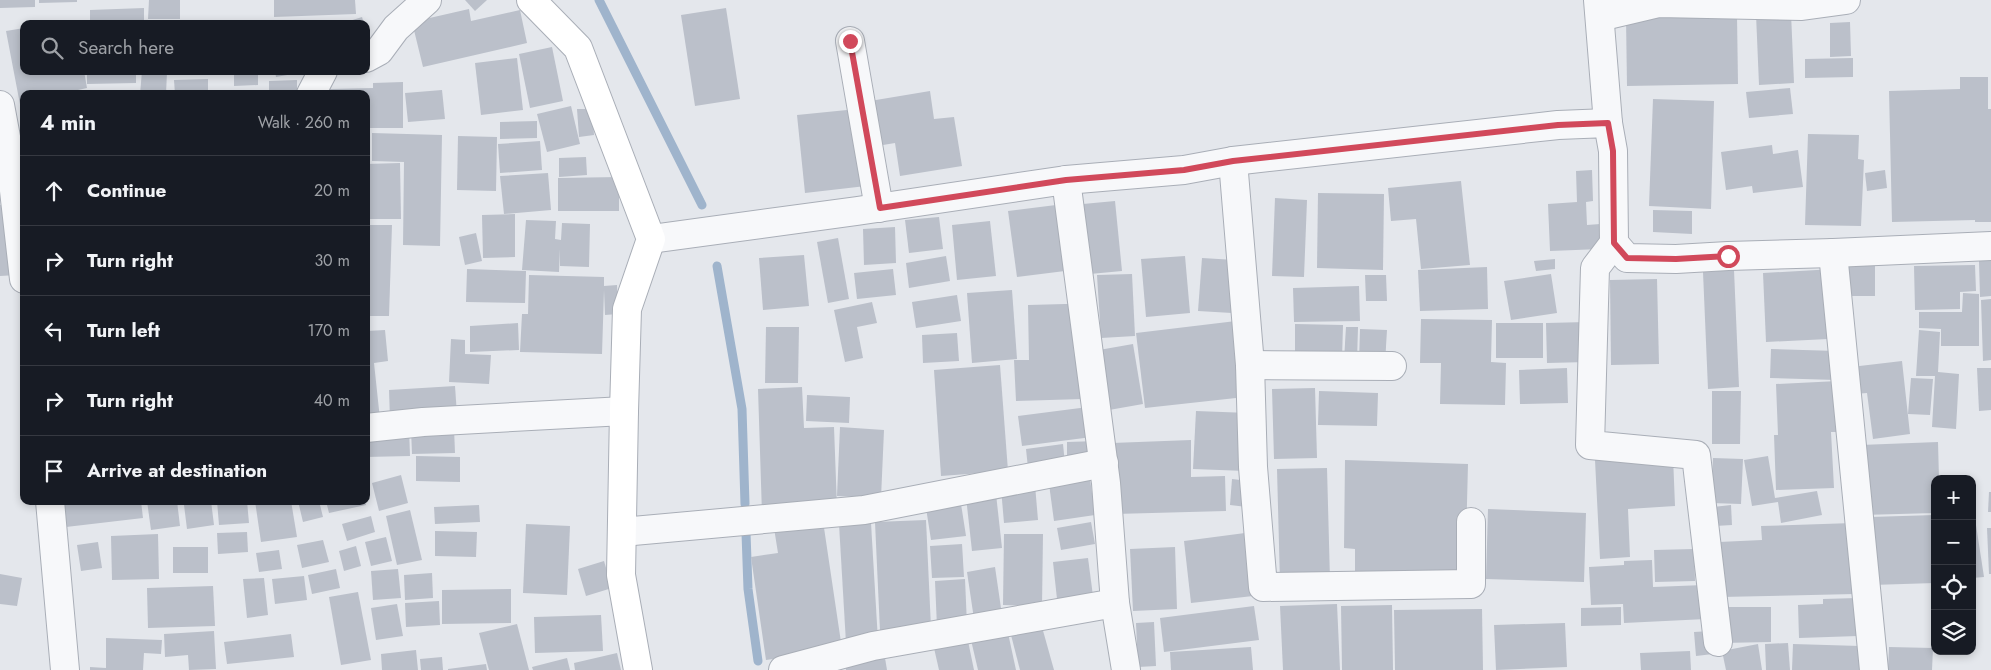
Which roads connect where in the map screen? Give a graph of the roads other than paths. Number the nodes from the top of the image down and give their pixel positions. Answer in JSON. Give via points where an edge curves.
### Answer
{"nodes":[{"id":1,"x":427,"y":0,"type":"edge"},
{"id":2,"x":531,"y":0,"type":"edge"},
{"id":3,"x":1846,"y":0,"type":"edge"},
{"id":4,"x":1599,"y":9,"type":"edge"},
{"id":5,"x":850,"y":41,"type":"dead end"},
{"id":6,"x":370,"y":56,"type":"edge"},
{"id":7,"x":320,"y":75,"type":"edge"},
{"id":8,"x":313,"y":90,"type":"edge"},
{"id":9,"x":0,"y":105,"type":"edge"},
{"id":10,"x":1608,"y":123,"type":"junction"},
{"id":11,"x":1233,"y":161,"type":"junction"},
{"id":12,"x":17,"y":163,"type":"edge"},
{"id":13,"x":1066,"y":180,"type":"junction"},
{"id":14,"x":880,"y":208,"type":"junction"},
{"id":15,"x":20,"y":213,"type":"edge"},
{"id":16,"x":651,"y":239,"type":"junction"},
{"id":17,"x":1614,"y":243,"type":"junction"},
{"id":18,"x":1991,"y":246,"type":"edge"},
{"id":19,"x":1833,"y":253,"type":"junction"},
{"id":20,"x":1250,"y":365,"type":"junction"},
{"id":21,"x":1392,"y":366,"type":"dead end"},
{"id":22,"x":624,"y":411,"type":"junction"},
{"id":23,"x":370,"y":428,"type":"edge"},
{"id":24,"x":1104,"y":463,"type":"junction"},
{"id":25,"x":50,"y":505,"type":"edge"},
{"id":26,"x":1471,"y":522,"type":"dead end"},
{"id":27,"x":622,"y":532,"type":"junction"},
{"id":28,"x":1115,"y":603,"type":"junction"},
{"id":29,"x":1718,"y":642,"type":"dead end"},
{"id":30,"x":65,"y":670,"type":"edge"},
{"id":31,"x":638,"y":670,"type":"edge"},
{"id":32,"x":783,"y":670,"type":"edge"},
{"id":33,"x":1126,"y":670,"type":"edge"},
{"id":34,"x":1874,"y":670,"type":"edge"}],
"edges":[{"from":1,"to":6,"type":"street","via":[[396,28],[379,51]]},
{"from":2,"to":16,"type":"street","via":[[578,48]]},
{"from":3,"to":4,"type":"street","via":[[1802,6],[1660,3]]},
{"from":4,"to":10,"type":"street"},
{"from":5,"to":14,"type":"street"},
{"from":7,"to":8,"type":"street"},
{"from":9,"to":12,"type":"street"},
{"from":10,"to":11,"type":"street","via":[[1558,125]]},
{"from":10,"to":17,"type":"street","via":[[1613,151]]},
{"from":11,"to":13,"type":"street","via":[[1184,170]]},
{"from":11,"to":20,"type":"street"},
{"from":12,"to":15,"type":"street"},
{"from":13,"to":14,"type":"street"},
{"from":13,"to":24,"type":"street"},
{"from":14,"to":16,"type":"street"},
{"from":16,"to":22,"type":"street","via":[[627,309]]},
{"from":17,"to":19,"type":"street","via":[[1627,258]]},
{"from":17,"to":29,"type":"street","via":[[1595,268],[1590,445],[1696,455]]},
{"from":18,"to":19,"type":"street"},
{"from":19,"to":34,"type":"street"},
{"from":20,"to":21,"type":"street"},
{"from":20,"to":26,"type":"street","via":[[1253,467],[1263,587],[1471,584]]},
{"from":22,"to":23,"type":"street"},
{"from":22,"to":27,"type":"street"},
{"from":24,"to":27,"type":"street","via":[[864,510]]},
{"from":24,"to":28,"type":"street"},
{"from":25,"to":30,"type":"street"},
{"from":27,"to":31,"type":"street","via":[[621,575]]},
{"from":28,"to":32,"type":"street","via":[[873,646]]},
{"from":28,"to":33,"type":"street"}]}
